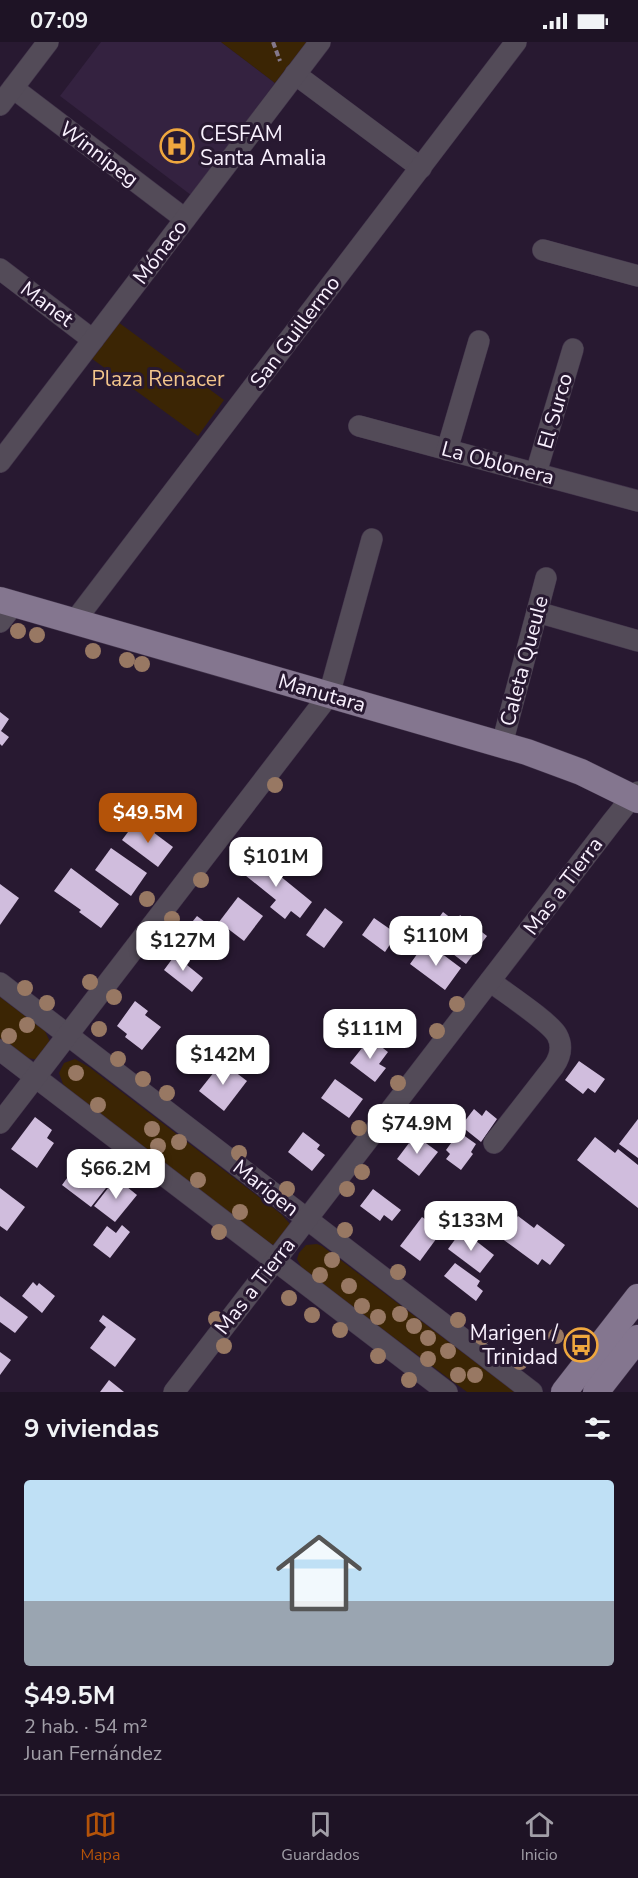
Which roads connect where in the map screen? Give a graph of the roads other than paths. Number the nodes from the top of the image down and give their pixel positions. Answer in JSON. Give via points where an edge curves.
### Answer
{"nodes":[{"id":1,"x":48,"y":42,"type":"edge"},
{"id":2,"x":320,"y":42,"type":"edge"},
{"id":3,"x":516,"y":42,"type":"edge"},
{"id":4,"x":295,"y":74,"type":"junction"},
{"id":5,"x":6,"y":96,"type":"edge"},
{"id":6,"x":421,"y":168,"type":"junction"},
{"id":7,"x":185,"y":219,"type":"junction"},
{"id":8,"x":543,"y":250,"type":"dead end"},
{"id":9,"x":0,"y":269,"type":"edge"},
{"id":10,"x":638,"y":276,"type":"edge"},
{"id":11,"x":93,"y":340,"type":"junction"},
{"id":12,"x":479,"y":341,"type":"dead end"},
{"id":13,"x":573,"y":349,"type":"dead end"},
{"id":14,"x":359,"y":426,"type":"dead end"},
{"id":15,"x":447,"y":450,"type":"junction"},
{"id":16,"x":1,"y":457,"type":"edge"},
{"id":17,"x":536,"y":473,"type":"junction"},
{"id":18,"x":638,"y":501,"type":"edge"},
{"id":19,"x":372,"y":539,"type":"dead end"},
{"id":20,"x":546,"y":578,"type":"dead end"},
{"id":21,"x":5,"y":609,"type":"edge"},
{"id":22,"x":537,"y":612,"type":"junction"},
{"id":23,"x":74,"y":622,"type":"junction"},
{"id":24,"x":638,"y":641,"type":"edge"},
{"id":25,"x":329,"y":695,"type":"junction"},
{"id":26,"x":502,"y":744,"type":"junction"},
{"id":27,"x":636,"y":796,"type":"edge"},
{"id":28,"x":490,"y":981,"type":"junction"},
{"id":29,"x":0,"y":983,"type":"edge"},
{"id":30,"x":68,"y":1035,"type":"junction"},
{"id":31,"x":0,"y":1050,"type":"edge"},
{"id":32,"x":35,"y":1077,"type":"junction"},
{"id":33,"x":0,"y":1123,"type":"edge"},
{"id":34,"x":494,"y":1143,"type":"dead end"},
{"id":35,"x":307,"y":1219,"type":"junction"},
{"id":36,"x":275,"y":1261,"type":"junction"},
{"id":37,"x":638,"y":1297,"type":"edge"},
{"id":38,"x":638,"y":1338,"type":"edge"},
{"id":39,"x":174,"y":1392,"type":"edge"},
{"id":40,"x":447,"y":1392,"type":"edge"},
{"id":41,"x":532,"y":1392,"type":"edge"},
{"id":42,"x":564,"y":1392,"type":"edge"},
{"id":43,"x":596,"y":1392,"type":"edge"}],
"edges":[{"from":1,"to":5,"type":"street"},
{"from":2,"to":4,"type":"street","name":"Mónaco"},
{"from":3,"to":6,"type":"street","name":"San Guillermo"},
{"from":4,"to":6,"type":"street"},
{"from":4,"to":7,"type":"street","name":"Mónaco"},
{"from":5,"to":7,"type":"street","name":"Winnipeg"},
{"from":6,"to":23,"type":"street","name":"San Guillermo"},
{"from":7,"to":11,"type":"street","name":"Mónaco"},
{"from":8,"to":10,"type":"street"},
{"from":9,"to":11,"type":"street","name":"Manet"},
{"from":11,"to":16,"type":"street","name":"Mónaco"},
{"from":12,"to":15,"type":"street"},
{"from":13,"to":17,"type":"street","name":"El Surco"},
{"from":14,"to":15,"type":"street","name":"La Oblonera"},
{"from":15,"to":17,"type":"street","name":"La Oblonera"},
{"from":17,"to":18,"type":"street","name":"La Oblonera"},
{"from":19,"to":25,"type":"street"},
{"from":20,"to":22,"type":"street","name":"Caleta Queule"},
{"from":21,"to":23,"type":"main road","name":"Manutara"},
{"from":22,"to":24,"type":"street"},
{"from":22,"to":26,"type":"street","name":"Caleta Queule"},
{"from":23,"to":25,"type":"main road","name":"Manutara"},
{"from":25,"to":26,"type":"main road","name":"Manutara"},
{"from":25,"to":30,"type":"street"},
{"from":26,"to":27,"type":"main road","name":"Manutara"},
{"from":27,"to":28,"type":"street","name":"Mas a Tierra"},
{"from":28,"to":34,"type":"street","via":[[553,1029],[561,1051],[554,1066]]},
{"from":28,"to":35,"type":"street","name":"Mas a Tierra"},
{"from":29,"to":30,"type":"street","name":"Marigen"},
{"from":30,"to":32,"type":"street"},
{"from":30,"to":35,"type":"street","name":"Marigen"},
{"from":31,"to":32,"type":"street"},
{"from":32,"to":33,"type":"street"},
{"from":32,"to":36,"type":"street"},
{"from":35,"to":36,"type":"street","name":"Mas a Tierra"},
{"from":35,"to":41,"type":"street","name":"Marigen"},
{"from":36,"to":39,"type":"street","name":"Mas a Tierra"},
{"from":36,"to":40,"type":"street"},
{"from":37,"to":42,"type":"main road"},
{"from":38,"to":43,"type":"main road"}]}
